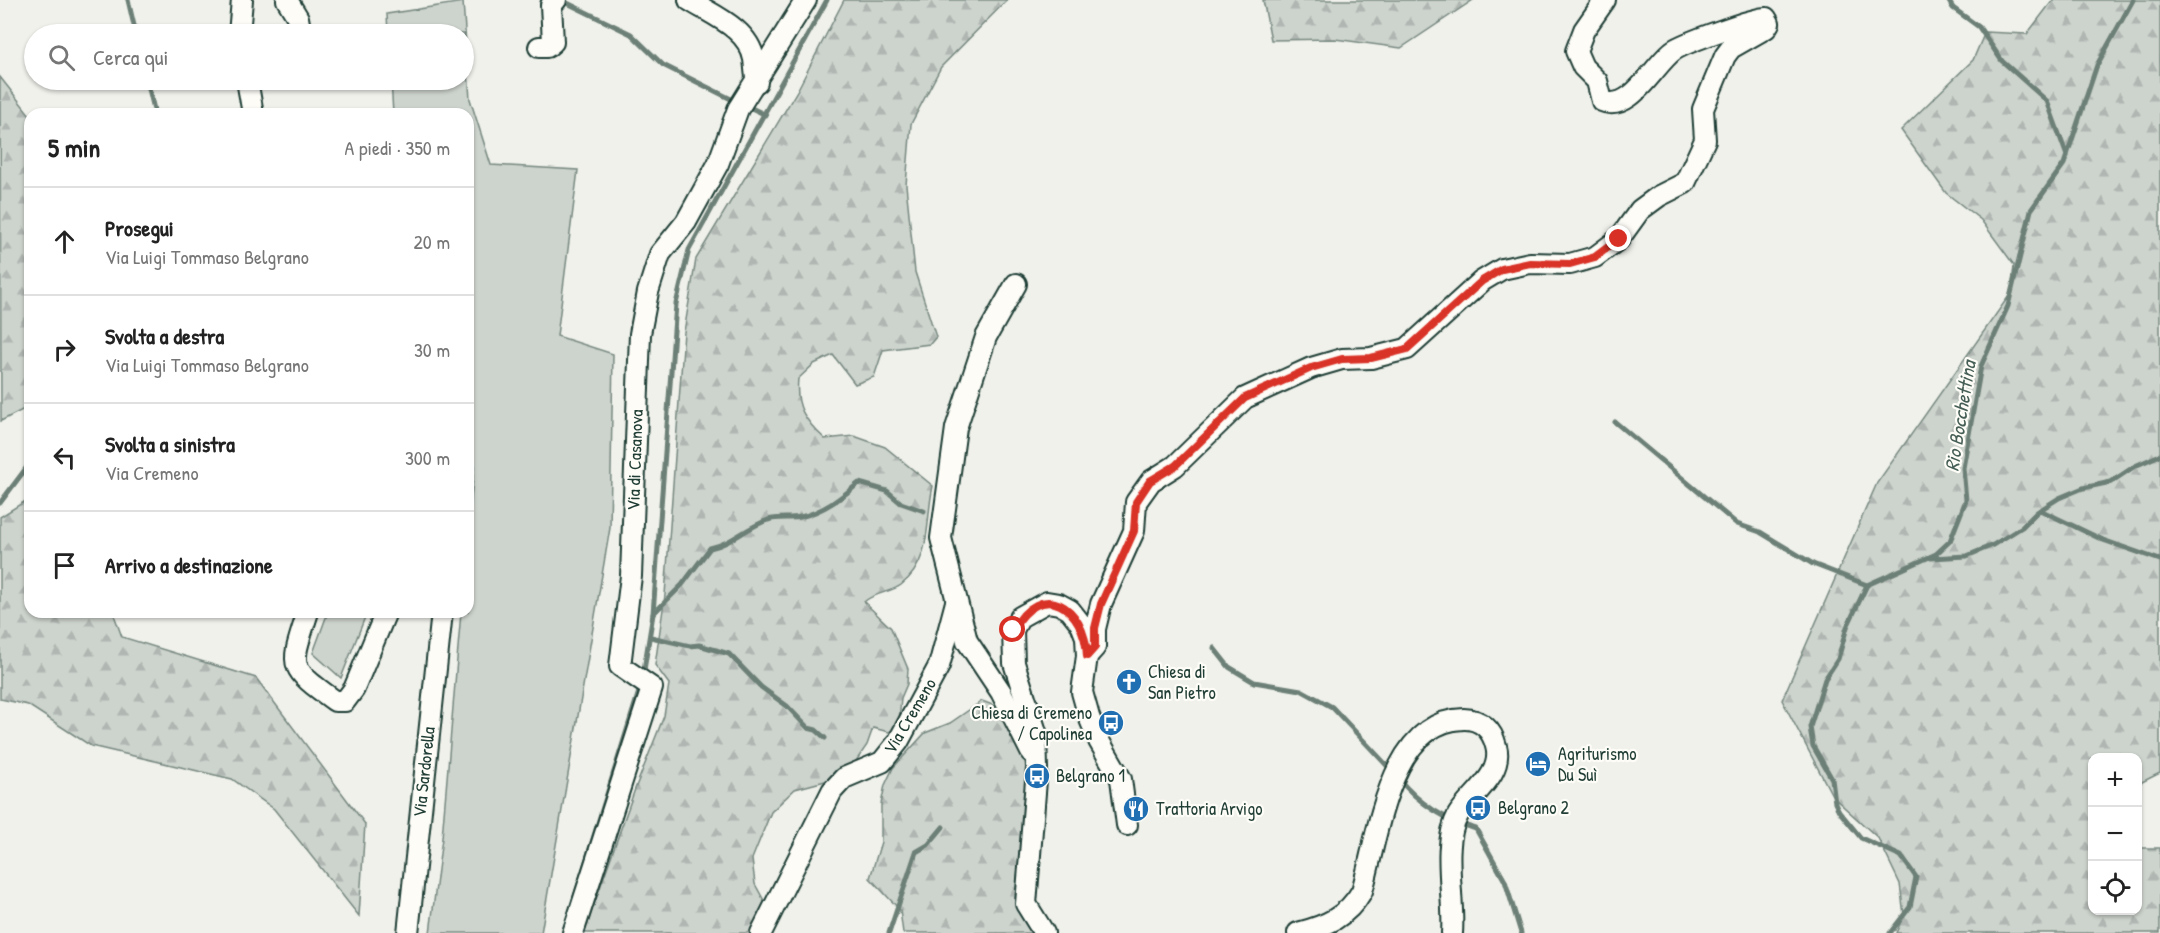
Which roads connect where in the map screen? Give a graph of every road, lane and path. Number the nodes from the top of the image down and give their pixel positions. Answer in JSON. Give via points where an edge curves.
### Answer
{"nodes":[{"id":1,"x":242,"y":0,"type":"edge"},
{"id":2,"x":287,"y":0,"type":"edge"},
{"id":3,"x":556,"y":0,"type":"edge"},
{"id":4,"x":689,"y":0,"type":"edge"},
{"id":5,"x":806,"y":0,"type":"edge"},
{"id":6,"x":1605,"y":0,"type":"edge"},
{"id":7,"x":240,"y":24,"type":"edge"},
{"id":8,"x":299,"y":24,"type":"edge"},
{"id":9,"x":539,"y":47,"type":"dead end"},
{"id":10,"x":757,"y":82,"type":"junction"},
{"id":11,"x":249,"y":90,"type":"edge"},
{"id":12,"x":252,"y":108,"type":"edge"},
{"id":13,"x":1016,"y":285,"type":"dead end"},
{"id":14,"x":957,"y":599,"type":"junction"},
{"id":15,"x":306,"y":618,"type":"edge"},
{"id":16,"x":384,"y":618,"type":"edge"},
{"id":17,"x":441,"y":618,"type":"edge"},
{"id":18,"x":1087,"y":656,"type":"junction"},
{"id":19,"x":1037,"y":768,"type":"junction"},
{"id":20,"x":1127,"y":825,"type":"dead end"},
{"id":21,"x":408,"y":933,"type":"edge"},
{"id":22,"x":573,"y":933,"type":"edge"},
{"id":23,"x":761,"y":933,"type":"edge"},
{"id":24,"x":1044,"y":933,"type":"edge"},
{"id":25,"x":1298,"y":933,"type":"edge"},
{"id":26,"x":1452,"y":933,"type":"edge"}],
"edges":[{"from":1,"to":7,"type":"street"},
{"from":2,"to":8,"type":"street"},
{"from":3,"to":9,"type":"street","via":[[551,5],[553,42]]},
{"from":4,"to":10,"type":"street","via":[[742,36],[754,58]]},
{"from":5,"to":10,"type":"street","name":"Via di Casanova"},
{"from":6,"to":18,"type":"street","via":[[1584,30],[1576,51],[1583,67],[1597,81],[1602,101],[1609,104],[1627,99],[1672,51],[1684,44],[1752,19],[1766,18],[1769,23],[1725,56],[1703,109],[1706,140],[1686,183],[1640,210],[1619,239],[1595,257],[1570,264],[1530,263],[1502,269],[1482,281],[1407,349],[1311,368],[1245,398],[1175,466],[1150,481],[1136,502],[1134,531],[1101,604],[1095,647]]},
{"from":10,"to":22,"type":"street","name":"Via di Casanova","via":[[738,109],[718,164],[686,222],[660,254],[648,292],[640,334],[631,576],[620,666],[652,688]]},
{"from":11,"to":12,"type":"street"},
{"from":13,"to":14,"type":"street","name":"Via Cremeno","via":[[986,337],[957,428],[941,538]]},
{"from":14,"to":19,"type":"street","name":"Via Cremeno","via":[[967,641],[1001,692]]},
{"from":14,"to":23,"type":"street","name":"Via Cremeno","via":[[939,666],[910,722],[882,762],[844,778],[832,791]]},
{"from":15,"to":16,"type":"street","via":[[296,665],[301,677],[335,702],[345,700],[354,689]]},
{"from":17,"to":21,"type":"street","name":"Via Sardorella"},
{"from":18,"to":19,"type":"street","via":[[1081,624],[1059,604],[1047,602],[1033,609],[1020,617],[1013,630],[1014,663],[1036,732]]},
{"from":18,"to":20,"type":"street","via":[[1082,692],[1092,725],[1121,779]]},
{"from":19,"to":24,"type":"street","via":[[1026,904]]},
{"from":25,"to":26,"type":"street","via":[[1336,920],[1353,906],[1362,891],[1389,784],[1398,768],[1411,748],[1432,729],[1450,720],[1467,719],[1480,722],[1490,731],[1497,747],[1496,761],[1480,790],[1458,816],[1450,848]]}]}
